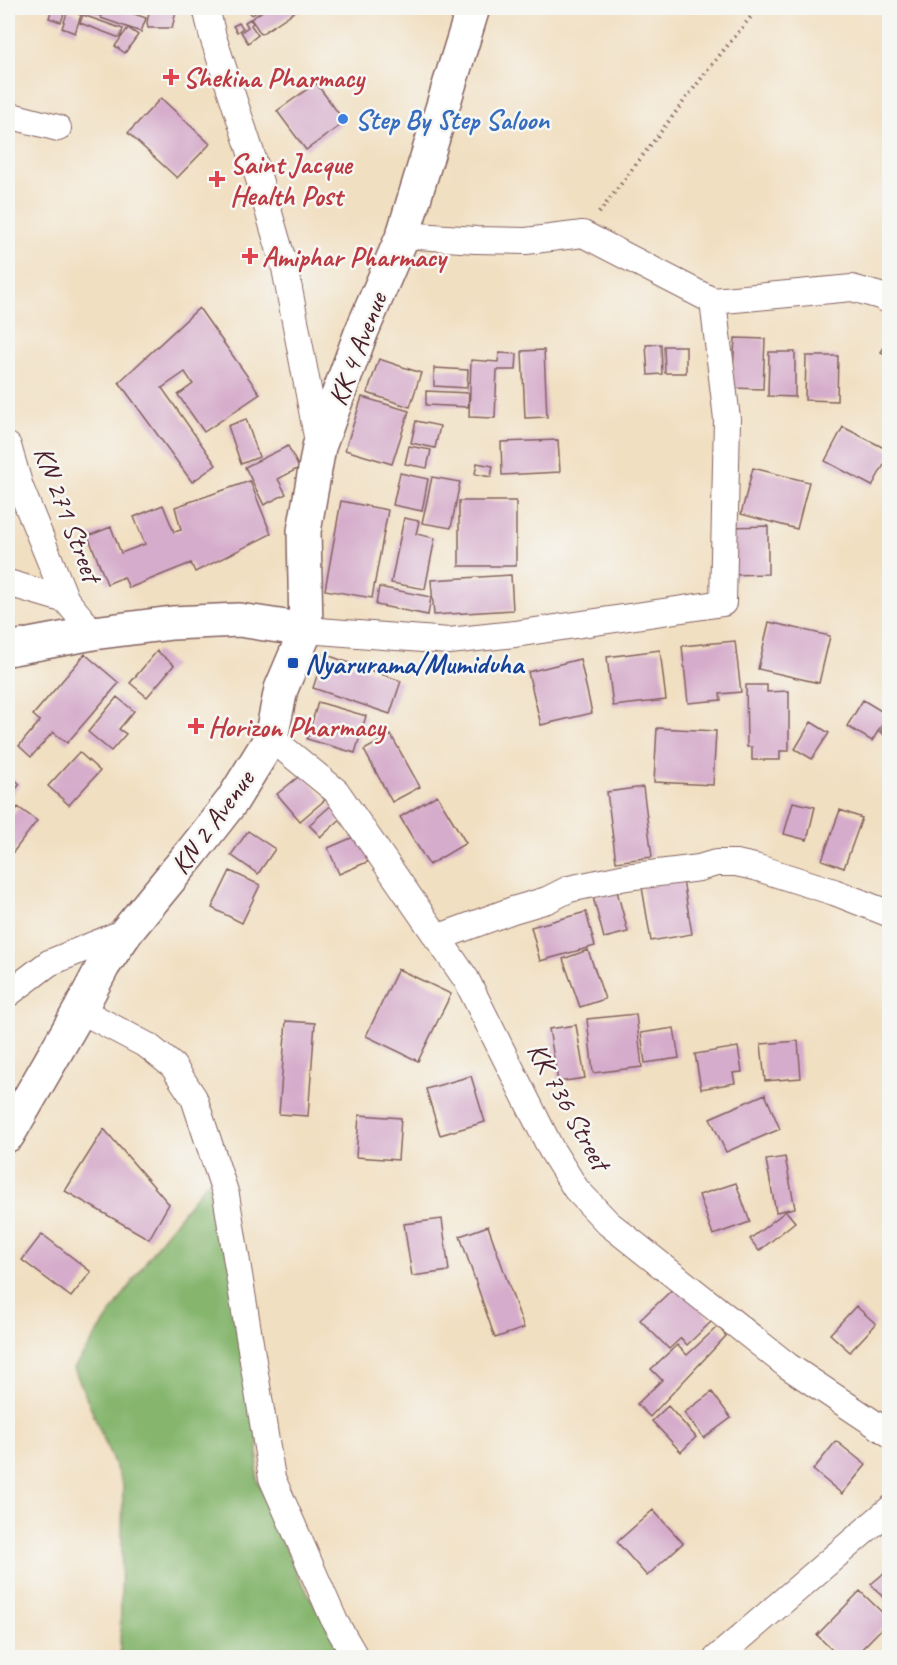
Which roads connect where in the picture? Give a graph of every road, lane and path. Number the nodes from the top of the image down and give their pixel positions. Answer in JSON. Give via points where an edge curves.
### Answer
{"nodes":[{"id":1,"x":206,"y":8,"type":"edge"},
{"id":2,"x":473,"y":8,"type":"edge"},
{"id":3,"x":758,"y":8,"type":"edge"},
{"id":4,"x":8,"y":116,"type":"edge"},
{"id":5,"x":58,"y":128,"type":"dead end"},
{"id":6,"x":583,"y":234,"type":"junction"},
{"id":7,"x":403,"y":235,"type":"junction"},
{"id":8,"x":886,"y":296,"type":"edge"},
{"id":9,"x":713,"y":301,"type":"junction"},
{"id":10,"x":8,"y":446,"type":"edge"},
{"id":11,"x":319,"y":447,"type":"junction"},
{"id":12,"x":8,"y":583,"type":"edge"},
{"id":13,"x":66,"y":600,"type":"junction"},
{"id":14,"x":306,"y":630,"type":"junction"},
{"id":15,"x":93,"y":633,"type":"junction"},
{"id":16,"x":8,"y":649,"type":"edge"},
{"id":17,"x":271,"y":738,"type":"junction"},
{"id":18,"x":890,"y":914,"type":"edge"},
{"id":19,"x":127,"y":931,"type":"junction"},
{"id":20,"x":437,"y":938,"type":"junction"},
{"id":21,"x":8,"y":994,"type":"edge"},
{"id":22,"x":80,"y":1010,"type":"junction"},
{"id":23,"x":8,"y":1135,"type":"edge"},
{"id":24,"x":890,"y":1434,"type":"edge"},
{"id":25,"x":890,"y":1509,"type":"edge"},
{"id":26,"x":356,"y":1658,"type":"edge"},
{"id":27,"x":717,"y":1658,"type":"edge"}],
"edges":[{"from":1,"to":11,"type":"street","via":[[285,268]]},
{"from":2,"to":7,"type":"main road","name":"KK 4 Avenue"},
{"from":3,"to":6,"type":"path"},
{"from":4,"to":5,"type":"street"},
{"from":6,"to":7,"type":"street","via":[[526,241]]},
{"from":6,"to":9,"type":"street"},
{"from":7,"to":11,"type":"main road","name":"KK 4 Avenue"},
{"from":8,"to":9,"type":"street","via":[[852,288]]},
{"from":9,"to":14,"type":"street","via":[[727,419],[723,603],[449,641]]},
{"from":10,"to":13,"type":"street","name":"KN 271 Street","via":[[20,487]]},
{"from":11,"to":14,"type":"main road","name":"KK 4 Avenue","via":[[304,531]]},
{"from":12,"to":13,"type":"street"},
{"from":13,"to":15,"type":"street","name":"KN 271 Street"},
{"from":14,"to":15,"type":"main road","via":[[238,620]]},
{"from":14,"to":17,"type":"main road","name":"KN 2 Avenue","via":[[281,689]]},
{"from":15,"to":16,"type":"main road"},
{"from":17,"to":19,"type":"main road","name":"KN 2 Avenue","via":[[232,801]]},
{"from":17,"to":20,"type":"street","name":"KK 736 Street","via":[[336,791]]},
{"from":18,"to":20,"type":"street","via":[[755,867],[717,863],[569,890]]},
{"from":19,"to":21,"type":"street","via":[[49,963]]},
{"from":19,"to":22,"type":"main road","name":"KN 2 Avenue"},
{"from":20,"to":24,"type":"street","name":"KK 736 Street","via":[[466,980],[551,1149],[576,1189],[608,1223],[788,1366]]},
{"from":22,"to":23,"type":"main road","name":"KN 2 Avenue"},
{"from":22,"to":26,"type":"street","via":[[157,1053],[173,1066],[194,1098],[226,1195],[273,1478],[335,1622]]},
{"from":25,"to":27,"type":"street"}]}
